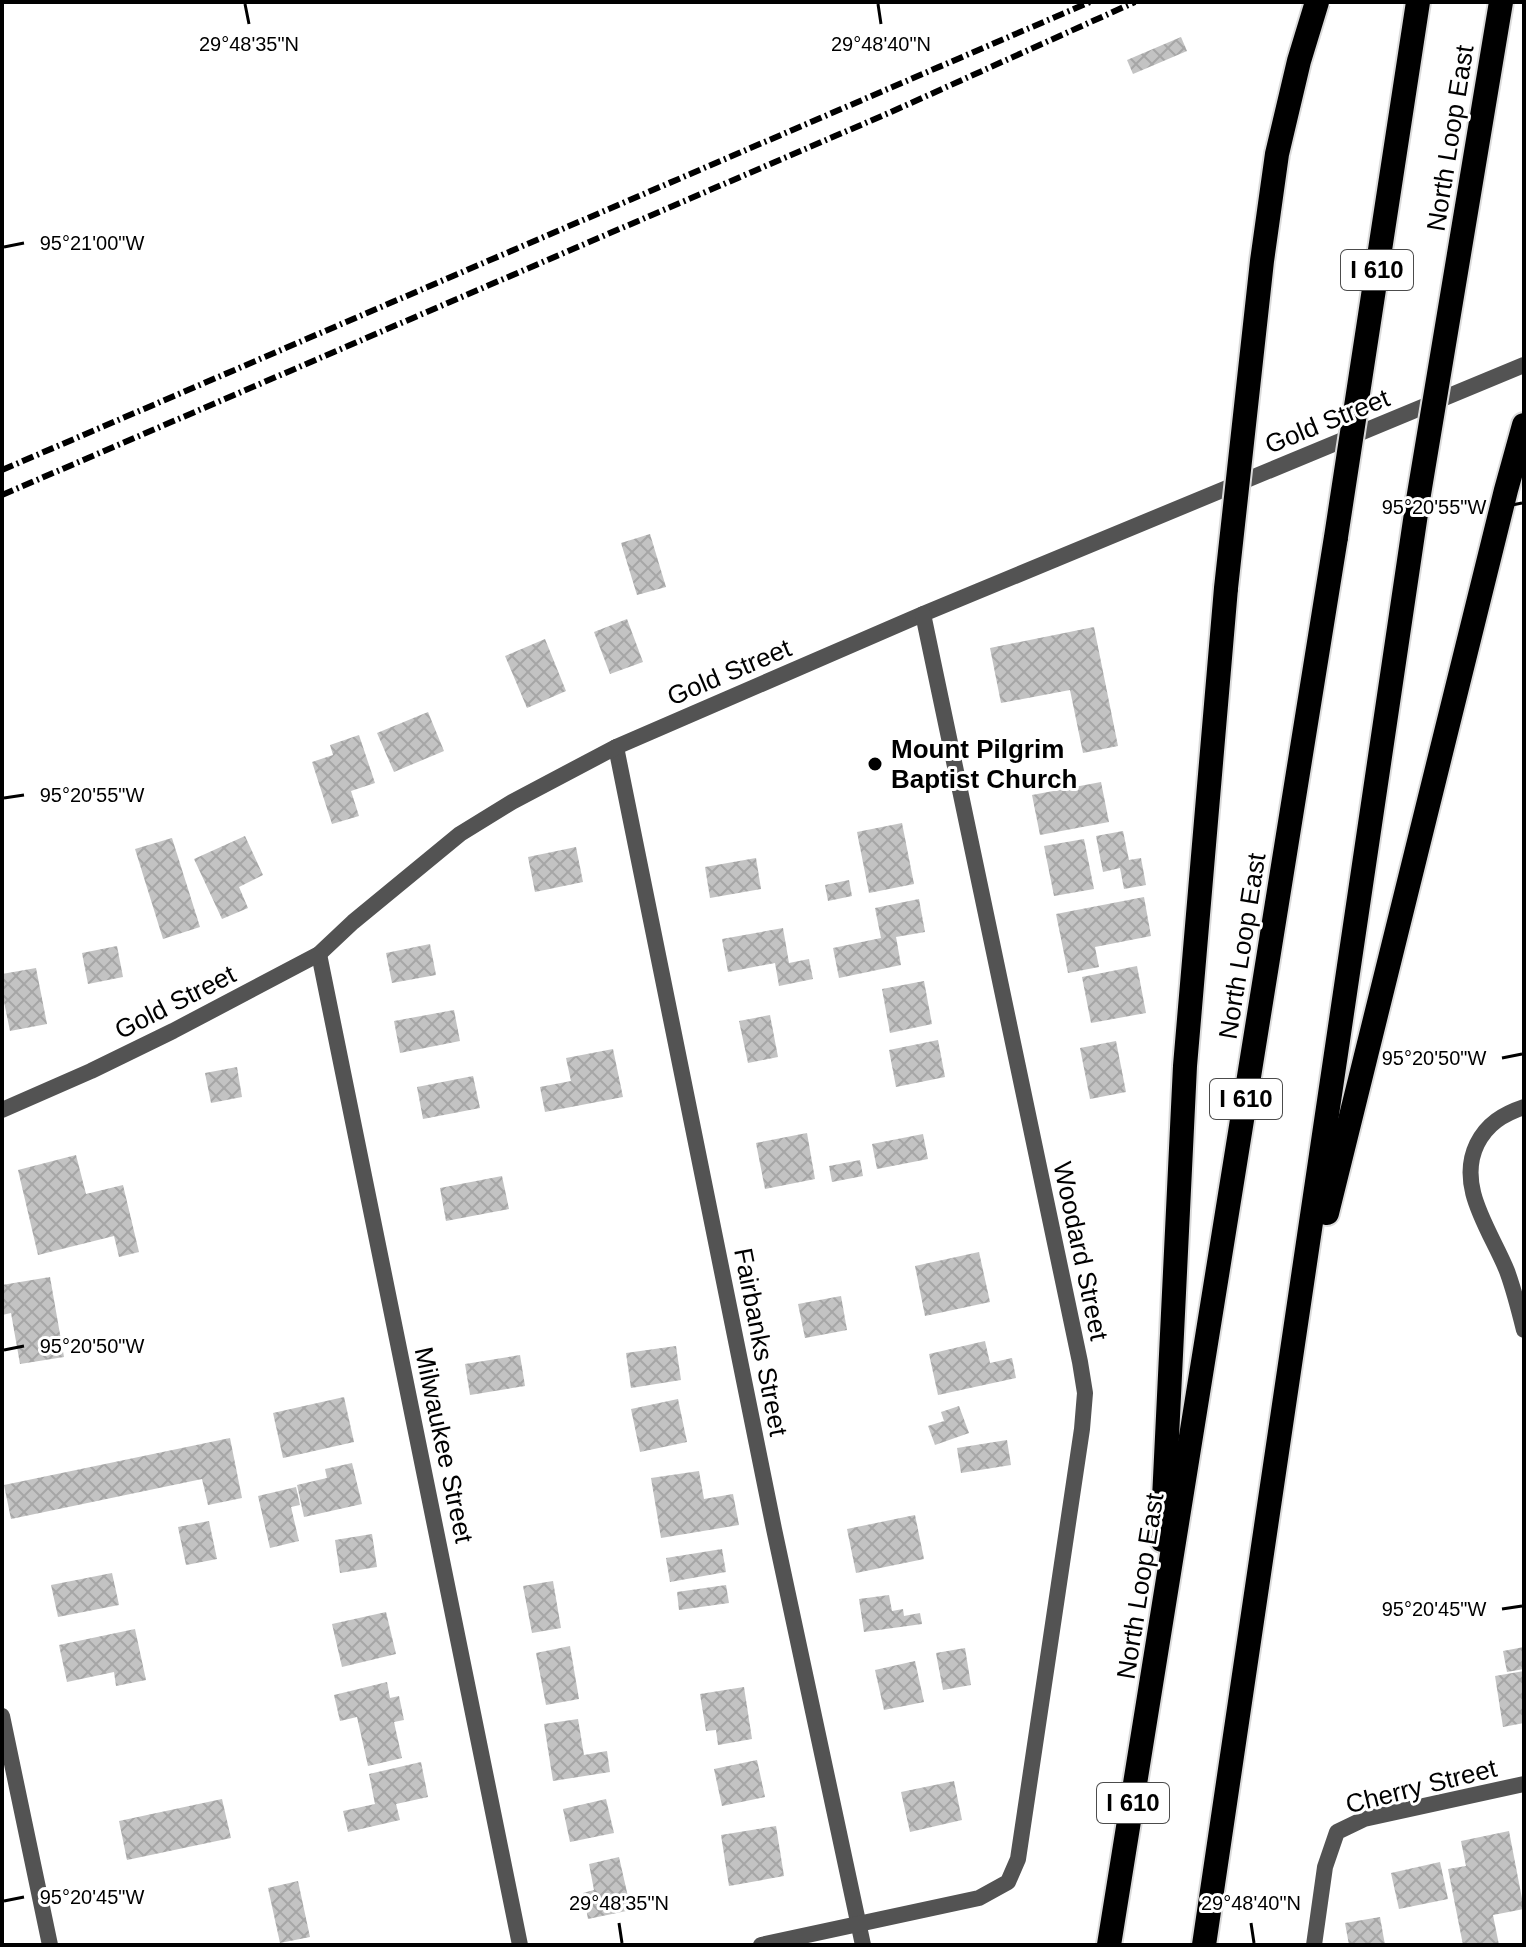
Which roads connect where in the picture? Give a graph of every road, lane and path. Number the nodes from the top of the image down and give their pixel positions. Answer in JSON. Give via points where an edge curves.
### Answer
{"nodes":[{"id":1,"x":1317,"y":2,"type":"edge"},
{"id":2,"x":1418,"y":2,"type":"edge"},
{"id":3,"x":1501,"y":2,"type":"edge"},
{"id":4,"x":1524,"y":365,"type":"edge"},
{"id":5,"x":1524,"y":425,"type":"edge"},
{"id":6,"x":923,"y":614,"type":"junction"},
{"id":7,"x":616,"y":747,"type":"junction"},
{"id":8,"x":319,"y":954,"type":"junction"},
{"id":9,"x":1524,"y":1107,"type":"edge"},
{"id":10,"x":2,"y":1110,"type":"edge"},
{"id":11,"x":1524,"y":1330,"type":"edge"},
{"id":12,"x":1293,"y":1351,"type":"junction"},
{"id":13,"x":1156,"y":1661,"type":"junction"},
{"id":14,"x":2,"y":1716,"type":"edge"},
{"id":15,"x":1524,"y":1784,"type":"edge"},
{"id":16,"x":858,"y":1924,"type":"junction"},
{"id":17,"x":50,"y":1945,"type":"edge"},
{"id":18,"x":520,"y":1945,"type":"edge"},
{"id":19,"x":761,"y":1945,"type":"edge"},
{"id":20,"x":863,"y":1945,"type":"edge"},
{"id":21,"x":1109,"y":1945,"type":"edge"},
{"id":22,"x":1204,"y":1945,"type":"edge"},
{"id":23,"x":1314,"y":1945,"type":"edge"}],
"edges":[{"from":1,"to":13,"type":"highway","bridge":true,"via":[[1277,154],[1226,588],[1185,1066]]},
{"from":2,"to":13,"type":"highway","name":"North Loop East","number":"I 610","bridge":true},
{"from":3,"to":12,"type":"highway","name":"North Loop East","bridge":true,"via":[[1418,500]]},
{"from":4,"to":6,"type":"street","name":"Gold Street"},
{"from":5,"to":12,"type":"highway"},
{"from":6,"to":7,"type":"street","name":"Gold Street"},
{"from":6,"to":16,"type":"street","name":"Woodard Street","via":[[1085,1393],[1018,1859],[1008,1882],[979,1898]]},
{"from":7,"to":8,"type":"street","name":"Gold Street","via":[[460,834]]},
{"from":7,"to":16,"type":"street","name":"Fairbanks Street"},
{"from":8,"to":10,"type":"street","name":"Gold Street","via":[[173,1031]]},
{"from":8,"to":18,"type":"street","name":"Milwaukee Street"},
{"from":9,"to":11,"type":"street","via":[[1497,1118],[1471,1156],[1471,1186],[1507,1271]]},
{"from":12,"to":22,"type":"highway","name":"North Loop East"},
{"from":13,"to":21,"type":"highway","name":"North Loop East","number":"I 610"},
{"from":14,"to":17,"type":"street"},
{"from":15,"to":23,"type":"street","name":"Cherry Street","via":[[1364,1819],[1337,1832],[1325,1867]]},
{"from":16,"to":19,"type":"street"},
{"from":16,"to":20,"type":"street","name":"Fairbanks Street"}]}
